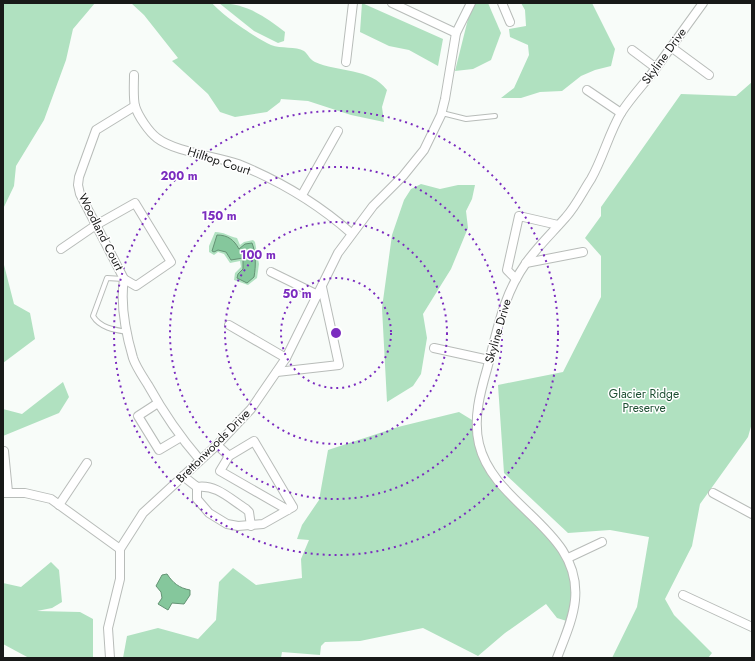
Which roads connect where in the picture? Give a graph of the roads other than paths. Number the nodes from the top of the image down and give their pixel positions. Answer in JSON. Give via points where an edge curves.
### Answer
{"nodes":[{"id":1,"x":353,"y":3,"type":"edge"},
{"id":2,"x":392,"y":3,"type":"edge"},
{"id":3,"x":471,"y":3,"type":"edge"},
{"id":4,"x":502,"y":3,"type":"edge"},
{"id":5,"x":703,"y":3,"type":"edge"},
{"id":6,"x":510,"y":22,"type":"dead end"},
{"id":7,"x":456,"y":33,"type":"junction"},
{"id":8,"x":671,"y":47,"type":"junction"},
{"id":9,"x":632,"y":50,"type":"dead end"},
{"id":10,"x":346,"y":62,"type":"dead end"},
{"id":11,"x":656,"y":68,"type":"junction"},
{"id":12,"x":134,"y":75,"type":"dead end"},
{"id":13,"x":709,"y":75,"type":"dead end"},
{"id":14,"x":587,"y":90,"type":"dead end"},
{"id":15,"x":135,"y":106,"type":"junction"},
{"id":16,"x":441,"y":113,"type":"junction"},
{"id":17,"x":621,"y":113,"type":"junction"},
{"id":18,"x":495,"y":116,"type":"dead end"},
{"id":19,"x":338,"y":131,"type":"dead end"},
{"id":20,"x":302,"y":195,"type":"junction"},
{"id":21,"x":96,"y":225,"type":"junction"},
{"id":22,"x":558,"y":225,"type":"junction"},
{"id":23,"x":351,"y":233,"type":"junction"},
{"id":24,"x":61,"y":248,"type":"dead end"},
{"id":25,"x":583,"y":252,"type":"dead end"},
{"id":26,"x":526,"y":263,"type":"junction"},
{"id":27,"x":271,"y":272,"type":"dead end"},
{"id":28,"x":124,"y":279,"type":"junction"},
{"id":29,"x":516,"y":279,"type":"junction"},
{"id":30,"x":322,"y":287,"type":"junction"},
{"id":31,"x":318,"y":295,"type":"junction"},
{"id":32,"x":229,"y":325,"type":"dead end"},
{"id":33,"x":128,"y":332,"type":"junction"},
{"id":34,"x":434,"y":348,"type":"dead end"},
{"id":35,"x":286,"y":358,"type":"junction"},
{"id":36,"x":489,"y":360,"type":"junction"},
{"id":37,"x":277,"y":372,"type":"junction"},
{"id":38,"x":158,"y":403,"type":"junction"},
{"id":39,"x":181,"y":437,"type":"junction"},
{"id":40,"x":217,"y":445,"type":"junction"},
{"id":41,"x":4,"y":451,"type":"dead end"},
{"id":42,"x":229,"y":456,"type":"junction"},
{"id":43,"x":200,"y":460,"type":"junction"},
{"id":44,"x":87,"y":463,"type":"dead end"},
{"id":45,"x":184,"y":476,"type":"junction"},
{"id":46,"x":197,"y":487,"type":"junction"},
{"id":47,"x":5,"y":493,"type":"edge"},
{"id":48,"x":713,"y":493,"type":"dead end"},
{"id":49,"x":60,"y":504,"type":"junction"},
{"id":50,"x":288,"y":510,"type":"junction"},
{"id":51,"x":752,"y":514,"type":"edge"},
{"id":52,"x":251,"y":526,"type":"junction"},
{"id":53,"x":602,"y":542,"type":"dead end"},
{"id":54,"x":120,"y":549,"type":"junction"},
{"id":55,"x":568,"y":558,"type":"junction"},
{"id":56,"x":683,"y":595,"type":"dead end"},
{"id":57,"x":752,"y":627,"type":"edge"},
{"id":58,"x":559,"y":657,"type":"edge"},
{"id":59,"x":110,"y":658,"type":"edge"}],
"edges":[{"from":1,"to":10,"type":"street"},
{"from":2,"to":7,"type":"street"},
{"from":3,"to":7,"type":"street"},
{"from":4,"to":6,"type":"street"},
{"from":5,"to":8,"type":"street","name":"Skyline Drive"},
{"from":7,"to":16,"type":"street","name":"Brettonwoods Drive","via":[[447,92]]},
{"from":8,"to":11,"type":"street","name":"Skyline Drive"},
{"from":8,"to":13,"type":"street"},
{"from":9,"to":11,"type":"street"},
{"from":11,"to":17,"type":"street","name":"Skyline Drive"},
{"from":12,"to":15,"type":"street"},
{"from":14,"to":17,"type":"street"},
{"from":15,"to":20,"type":"street","name":"Hilltop Court","via":[[151,133],[164,143],[238,164]]},
{"from":15,"to":21,"type":"street","name":"Woodland Court","via":[[96,130],[79,177],[80,194]]},
{"from":16,"to":18,"type":"lane","via":[[466,119]]},
{"from":16,"to":23,"type":"street","name":"Brettonwoods Drive","via":[[417,160]]},
{"from":17,"to":22,"type":"street","name":"Skyline Drive","via":[[592,177]]},
{"from":19,"to":20,"type":"street"},
{"from":20,"to":23,"type":"street","name":"Hilltop Court"},
{"from":21,"to":24,"type":"street"},
{"from":21,"to":28,"type":"street","name":"Woodland Court"},
{"from":21,"to":28,"type":"street","via":[[135,203],[171,262],[136,286]]},
{"from":22,"to":26,"type":"street","name":"Skyline Drive"},
{"from":22,"to":29,"type":"street","via":[[519,216],[507,270]]},
{"from":23,"to":30,"type":"street","name":"Brettonwoods Drive","via":[[338,252]]},
{"from":25,"to":26,"type":"street"},
{"from":26,"to":29,"type":"street","name":"Skyline Drive"},
{"from":27,"to":31,"type":"street"},
{"from":28,"to":33,"type":"street","name":"Woodland Court","via":[[124,311]]},
{"from":28,"to":33,"type":"lane","via":[[107,278],[93,316],[107,328]]},
{"from":29,"to":36,"type":"street","name":"Skyline Drive","via":[[497,327]]},
{"from":30,"to":31,"type":"street","name":"Brettonwoods Drive"},
{"from":30,"to":37,"type":"street","via":[[339,365]]},
{"from":31,"to":35,"type":"street","name":"Brettonwoods Drive"},
{"from":32,"to":35,"type":"street"},
{"from":33,"to":38,"type":"street","name":"Woodland Court","via":[[134,359]]},
{"from":34,"to":36,"type":"street"},
{"from":35,"to":37,"type":"street","name":"Brettonwoods Drive"},
{"from":36,"to":55,"type":"street","name":"Skyline Drive","via":[[479,399],[477,426],[485,462],[497,481],[546,529]]},
{"from":37,"to":40,"type":"street","name":"Brettonwoods Drive","via":[[251,409]]},
{"from":38,"to":39,"type":"street","name":"Woodland Court"},
{"from":38,"to":39,"type":"street","via":[[138,416],[159,450]]},
{"from":39,"to":43,"type":"street","name":"Woodland Court"},
{"from":40,"to":42,"type":"street"},
{"from":40,"to":43,"type":"street","name":"Brettonwoods Drive"},
{"from":41,"to":47,"type":"street"},
{"from":42,"to":50,"type":"street","via":[[220,471]]},
{"from":42,"to":50,"type":"street","via":[[254,441],[293,507]]},
{"from":43,"to":45,"type":"street","name":"Brettonwoods Drive"},
{"from":44,"to":49,"type":"street"},
{"from":45,"to":46,"type":"street"},
{"from":45,"to":54,"type":"street","name":"Brettonwoods Drive","via":[[143,514]]},
{"from":46,"to":52,"type":"street","via":[[213,487],[246,508]]},
{"from":46,"to":52,"type":"street","via":[[197,500],[209,513],[227,524]]},
{"from":47,"to":49,"type":"street","via":[[39,496]]},
{"from":48,"to":51,"type":"street"},
{"from":49,"to":54,"type":"street"},
{"from":50,"to":52,"type":"street","via":[[263,524]]},
{"from":53,"to":55,"type":"street"},
{"from":54,"to":59,"type":"street","via":[[120,579],[108,628]]},
{"from":55,"to":58,"type":"street","name":"Skyline Drive","via":[[575,584],[575,601]]},
{"from":56,"to":57,"type":"street"}]}
